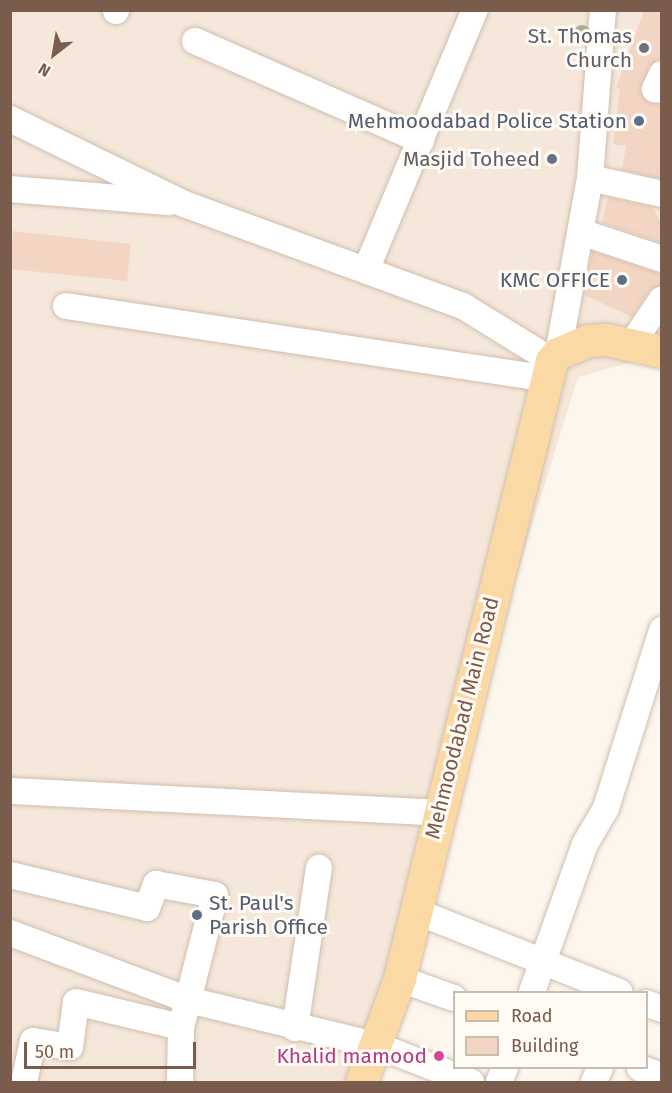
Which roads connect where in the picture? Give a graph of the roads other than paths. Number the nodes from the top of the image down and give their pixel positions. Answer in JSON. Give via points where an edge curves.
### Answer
{"nodes":[{"id":1,"x":475,"y":10,"type":"edge"},
{"id":2,"x":603,"y":10,"type":"edge"},
{"id":3,"x":195,"y":41,"type":"dead end"},
{"id":4,"x":662,"y":74,"type":"edge"},
{"id":5,"x":662,"y":90,"type":"edge"},
{"id":6,"x":10,"y":119,"type":"edge"},
{"id":7,"x":421,"y":140,"type":"junction"},
{"id":8,"x":590,"y":178,"type":"junction"},
{"id":9,"x":10,"y":189,"type":"edge"},
{"id":10,"x":662,"y":194,"type":"edge"},
{"id":11,"x":184,"y":204,"type":"junction"},
{"id":12,"x":581,"y":232,"type":"junction"},
{"id":13,"x":662,"y":259,"type":"edge"},
{"id":14,"x":366,"y":270,"type":"junction"},
{"id":15,"x":662,"y":298,"type":"edge"},
{"id":16,"x":66,"y":306,"type":"dead end"},
{"id":17,"x":631,"y":345,"type":"junction"},
{"id":18,"x":662,"y":351,"type":"edge"},
{"id":19,"x":552,"y":365,"type":"junction"},
{"id":20,"x":662,"y":630,"type":"edge"},
{"id":21,"x":10,"y":792,"type":"edge"},
{"id":22,"x":438,"y":813,"type":"junction"},
{"id":23,"x":319,"y":868,"type":"dead end"},
{"id":24,"x":10,"y":875,"type":"edge"},
{"id":25,"x":415,"y":911,"type":"junction"},
{"id":26,"x":10,"y":933,"type":"edge"},
{"id":27,"x":543,"y":962,"type":"junction"},
{"id":28,"x":400,"y":979,"type":"junction"},
{"id":29,"x":533,"y":991,"type":"edge"},
{"id":30,"x":615,"y":991,"type":"edge"},
{"id":31,"x":453,"y":998,"type":"edge"},
{"id":32,"x":188,"y":1000,"type":"junction"},
{"id":33,"x":181,"y":1027,"type":"junction"},
{"id":34,"x":295,"y":1028,"type":"junction"},
{"id":35,"x":376,"y":1045,"type":"junction"},
{"id":36,"x":505,"y":1069,"type":"edge"},
{"id":37,"x":600,"y":1069,"type":"edge"},
{"id":38,"x":643,"y":1069,"type":"edge"},
{"id":39,"x":662,"y":1076,"type":"edge"},
{"id":40,"x":24,"y":1083,"type":"edge"},
{"id":41,"x":180,"y":1083,"type":"edge"},
{"id":42,"x":362,"y":1083,"type":"edge"},
{"id":43,"x":471,"y":1083,"type":"edge"},
{"id":44,"x":499,"y":1083,"type":"edge"},
{"id":45,"x":594,"y":1083,"type":"edge"}],
"edges":[{"from":1,"to":7,"type":"street"},
{"from":2,"to":8,"type":"street","name":"Mehmoodabad Main Road"},
{"from":3,"to":7,"type":"street"},
{"from":4,"to":5,"type":"street","via":[[655,89]]},
{"from":6,"to":11,"type":"street"},
{"from":7,"to":14,"type":"street"},
{"from":8,"to":10,"type":"street"},
{"from":8,"to":12,"type":"street","name":"Mehmoodabad Main Road"},
{"from":9,"to":11,"type":"street"},
{"from":11,"to":14,"type":"street"},
{"from":12,"to":13,"type":"street"},
{"from":12,"to":19,"type":"street","name":"Mehmoodabad Main Road"},
{"from":14,"to":19,"type":"street","via":[[463,306]]},
{"from":15,"to":17,"type":"street"},
{"from":16,"to":19,"type":"street"},
{"from":17,"to":18,"type":"main road"},
{"from":17,"to":19,"type":"main road","via":[[589,341]]},
{"from":19,"to":22,"type":"main road","name":"Mehmoodabad Main Road"},
{"from":20,"to":27,"type":"street","via":[[606,808],[585,844]]},
{"from":21,"to":22,"type":"street"},
{"from":22,"to":25,"type":"main road","name":"Mehmoodabad Main Road"},
{"from":23,"to":34,"type":"street"},
{"from":24,"to":32,"type":"street","via":[[147,908],[156,884],[215,895]]},
{"from":25,"to":27,"type":"street"},
{"from":25,"to":28,"type":"main road","name":"Mehmoodabad Main Road"},
{"from":26,"to":32,"type":"street"},
{"from":27,"to":29,"type":"street"},
{"from":27,"to":30,"type":"street"},
{"from":28,"to":31,"type":"street"},
{"from":28,"to":35,"type":"main road","name":"Mehmoodabad Main Road"},
{"from":32,"to":33,"type":"street"},
{"from":32,"to":34,"type":"street"},
{"from":33,"to":40,"type":"street","via":[[76,1002],[70,1047],[33,1041]]},
{"from":33,"to":41,"type":"street"},
{"from":34,"to":35,"type":"street"},
{"from":35,"to":42,"type":"main road","name":"Mehmoodabad Main Road"},
{"from":35,"to":43,"type":"street"},
{"from":36,"to":44,"type":"street"},
{"from":37,"to":45,"type":"street"},
{"from":38,"to":39,"type":"street"}]}
